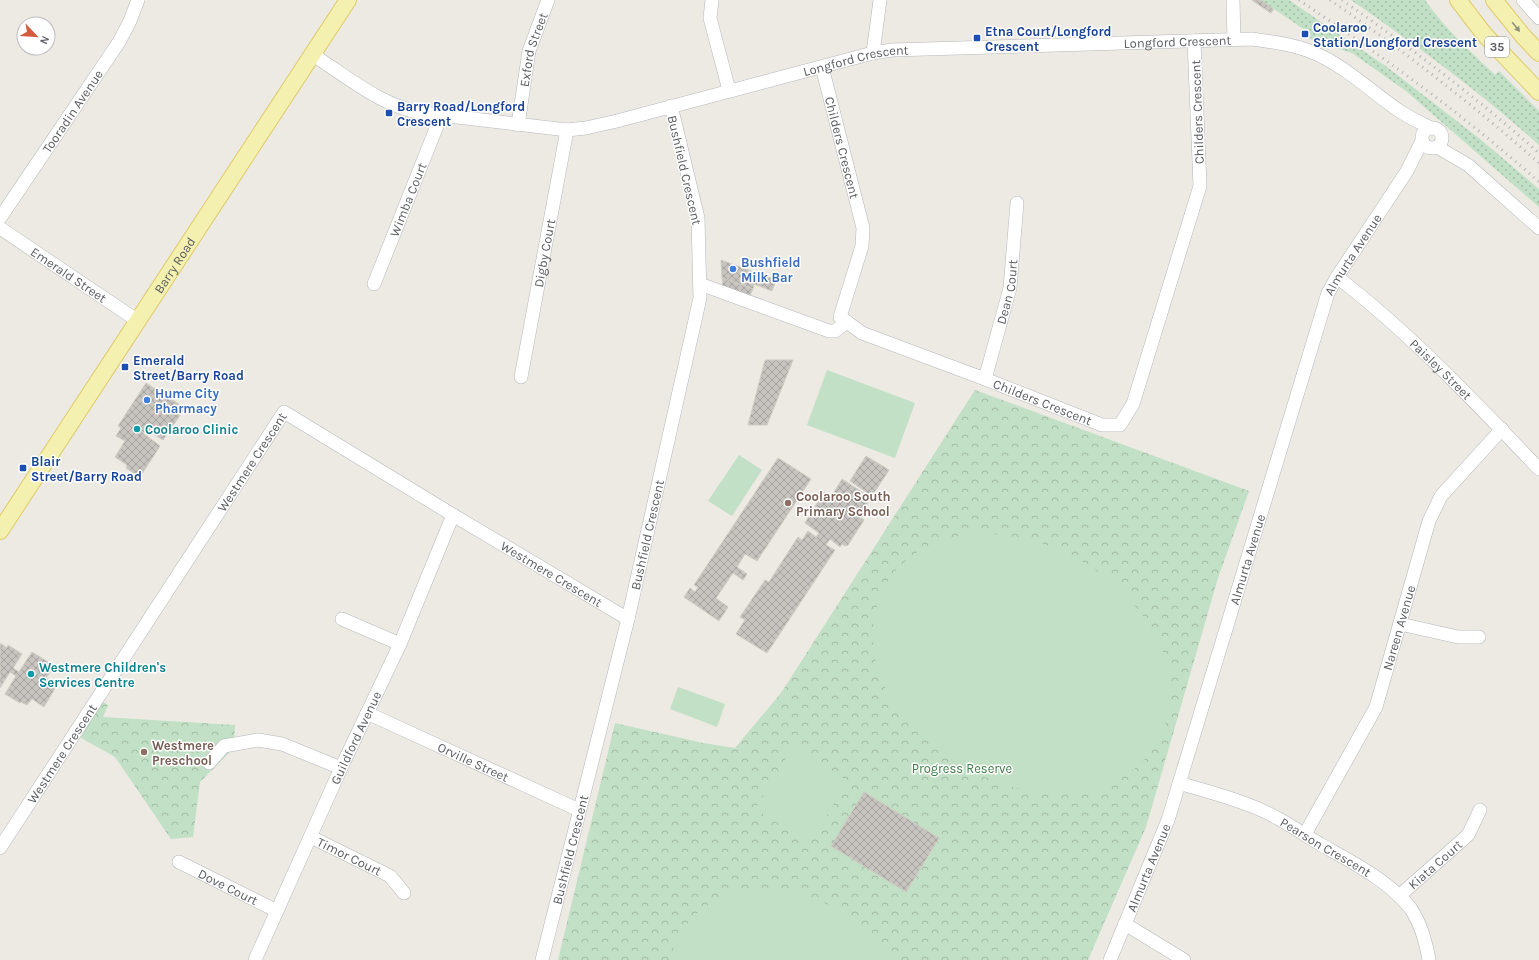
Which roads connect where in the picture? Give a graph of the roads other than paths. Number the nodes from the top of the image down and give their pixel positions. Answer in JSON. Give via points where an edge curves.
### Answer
{"nodes":[{"id":1,"x":138,"y":0,"type":"edge"},
{"id":2,"x":348,"y":0,"type":"edge"},
{"id":3,"x":548,"y":0,"type":"edge"},
{"id":4,"x":712,"y":0,"type":"edge"},
{"id":5,"x":880,"y":0,"type":"edge"},
{"id":6,"x":1233,"y":0,"type":"edge"},
{"id":7,"x":1458,"y":0,"type":"edge"},
{"id":8,"x":1494,"y":0,"type":"edge"},
{"id":9,"x":1528,"y":2,"type":"edge"},
{"id":10,"x":1539,"y":18,"type":"edge"},
{"id":11,"x":1234,"y":40,"type":"junction"},
{"id":12,"x":1194,"y":41,"type":"junction"},
{"id":13,"x":873,"y":53,"type":"junction"},
{"id":14,"x":1539,"y":53,"type":"edge"},
{"id":15,"x":313,"y":55,"type":"junction"},
{"id":16,"x":822,"y":67,"type":"junction"},
{"id":17,"x":729,"y":90,"type":"junction"},
{"id":18,"x":1539,"y":92,"type":"edge"},
{"id":19,"x":671,"y":106,"type":"junction"},
{"id":20,"x":1402,"y":112,"type":"junction"},
{"id":21,"x":441,"y":116,"type":"junction"},
{"id":22,"x":518,"y":125,"type":"junction"},
{"id":23,"x":567,"y":130,"type":"junction"},
{"id":24,"x":1431,"y":143,"type":"junction"},
{"id":25,"x":1017,"y":203,"type":"dead end"},
{"id":26,"x":0,"y":218,"type":"edge"},
{"id":27,"x":0,"y":228,"type":"edge"},
{"id":28,"x":1539,"y":228,"type":"edge"},
{"id":29,"x":1337,"y":277,"type":"junction"},
{"id":30,"x":374,"y":284,"type":"dead end"},
{"id":31,"x":700,"y":284,"type":"junction"},
{"id":32,"x":138,"y":321,"type":"junction"},
{"id":33,"x":847,"y":322,"type":"junction"},
{"id":34,"x":521,"y":378,"type":"dead end"},
{"id":35,"x":985,"y":379,"type":"junction"},
{"id":36,"x":1502,"y":429,"type":"junction"},
{"id":37,"x":1539,"y":469,"type":"edge"},
{"id":38,"x":453,"y":515,"type":"junction"},
{"id":39,"x":0,"y":531,"type":"edge"},
{"id":40,"x":342,"y":619,"type":"dead end"},
{"id":41,"x":628,"y":619,"type":"junction"},
{"id":42,"x":1400,"y":624,"type":"junction"},
{"id":43,"x":1479,"y":637,"type":"dead end"},
{"id":44,"x":400,"y":644,"type":"junction"},
{"id":45,"x":367,"y":713,"type":"junction"},
{"id":46,"x":209,"y":763,"type":"dead end"},
{"id":47,"x":341,"y":768,"type":"junction"},
{"id":48,"x":1179,"y":783,"type":"junction"},
{"id":49,"x":579,"y":810,"type":"junction"},
{"id":50,"x":1480,"y":810,"type":"dead end"},
{"id":51,"x":1304,"y":834,"type":"junction"},
{"id":52,"x":310,"y":838,"type":"junction"},
{"id":53,"x":0,"y":848,"type":"edge"},
{"id":54,"x":179,"y":862,"type":"dead end"},
{"id":55,"x":404,"y":893,"type":"dead end"},
{"id":56,"x":1399,"y":896,"type":"junction"},
{"id":57,"x":277,"y":911,"type":"junction"},
{"id":58,"x":1125,"y":924,"type":"junction"},
{"id":59,"x":255,"y":960,"type":"edge"},
{"id":60,"x":542,"y":960,"type":"edge"},
{"id":61,"x":1110,"y":960,"type":"edge"},
{"id":62,"x":1184,"y":960,"type":"edge"},
{"id":63,"x":1429,"y":960,"type":"edge"}],
"edges":[{"from":1,"to":26,"type":"street","name":"Tooradin Avenue","via":[[119,42]]},
{"from":2,"to":15,"type":"main road","name":"Barry Road"},
{"from":3,"to":22,"type":"street","name":"Exford Street","via":[[529,51]]},
{"from":4,"to":17,"type":"street","via":[[710,18]]},
{"from":5,"to":13,"type":"street"},
{"from":6,"to":11,"type":"street"},
{"from":7,"to":18,"type":"main road","number":"35","via":[[1484,34]]},
{"from":8,"to":14,"type":"main road","number":"35","one_way":true},
{"from":9,"to":10,"type":"street"},
{"from":11,"to":12,"type":"street","name":"Longford Crescent"},
{"from":11,"to":20,"type":"street","name":"Longford Crescent","via":[[1274,42],[1313,52],[1333,62]]},
{"from":12,"to":13,"type":"street","name":"Longford Crescent","via":[[896,50]]},
{"from":12,"to":35,"type":"street","name":"Childers Crescent","via":[[1200,186],[1133,404],[1120,425],[1102,425]]},
{"from":13,"to":16,"type":"street","name":"Longford Crescent"},
{"from":15,"to":21,"type":"street","name":"Longford Crescent","via":[[394,106]]},
{"from":15,"to":32,"type":"main road","name":"Barry Road"},
{"from":16,"to":17,"type":"street","name":"Longford Crescent"},
{"from":16,"to":33,"type":"street","name":"Childers Crescent","via":[[863,228],[862,246],[840,317]]},
{"from":17,"to":19,"type":"street","name":"Longford Crescent"},
{"from":19,"to":23,"type":"street","name":"Longford Crescent","via":[[599,126]]},
{"from":19,"to":31,"type":"street","name":"Bushfield Crescent","via":[[698,218]]},
{"from":20,"to":24,"type":"street","name":"Longford Crescent"},
{"from":20,"to":24,"type":"street","name":"Longford Crescent","via":[[1440,131]]},
{"from":21,"to":22,"type":"street","name":"Longford Crescent"},
{"from":21,"to":30,"type":"street","name":"Wimba Court"},
{"from":22,"to":23,"type":"street","name":"Longford Crescent"},
{"from":23,"to":34,"type":"street","name":"Digby Court"},
{"from":24,"to":28,"type":"street","name":"Longford Crescent","via":[[1468,165]]},
{"from":24,"to":29,"type":"street","name":"Almurta Avenue","via":[[1407,171]]},
{"from":25,"to":35,"type":"street","name":"Dean Court","via":[[1010,288]]},
{"from":27,"to":32,"type":"street","name":"Emerald Street"},
{"from":29,"to":36,"type":"street","name":"Paisley Street","via":[[1395,326]]},
{"from":29,"to":48,"type":"street","name":"Almurta Avenue","via":[[1322,312]]},
{"from":31,"to":33,"type":"street","via":[[829,331],[835,331]]},
{"from":31,"to":41,"type":"street","name":"Bushfield Crescent","via":[[700,298]]},
{"from":32,"to":39,"type":"main road","name":"Barry Road"},
{"from":33,"to":35,"type":"street","name":"Childers Crescent","via":[[862,333]]},
{"from":36,"to":37,"type":"street","name":"Paisley Street"},
{"from":36,"to":42,"type":"street","name":"Nareen Avenue","via":[[1441,496],[1429,521]]},
{"from":38,"to":41,"type":"street","name":"Westmere Crescent"},
{"from":38,"to":44,"type":"street","name":"Guildford Avenue"},
{"from":38,"to":53,"type":"street","name":"Westmere Crescent","via":[[284,412]]},
{"from":40,"to":44,"type":"street"},
{"from":41,"to":49,"type":"street","name":"Bushfield Crescent"},
{"from":42,"to":43,"type":"street","via":[[1458,637]]},
{"from":42,"to":51,"type":"street","name":"Nareen Avenue","via":[[1376,707]]},
{"from":44,"to":45,"type":"street","name":"Guildford Avenue"},
{"from":45,"to":47,"type":"street","name":"Guildford Avenue"},
{"from":45,"to":49,"type":"street","name":"Orville Street"},
{"from":46,"to":47,"type":"street","via":[[224,746],[258,740],[282,744]]},
{"from":47,"to":52,"type":"street","name":"Guildford Avenue"},
{"from":48,"to":51,"type":"street","name":"Pearson Crescent","via":[[1249,805]]},
{"from":48,"to":58,"type":"street","name":"Almurta Avenue","via":[[1159,842]]},
{"from":49,"to":60,"type":"street","name":"Bushfield Crescent"},
{"from":50,"to":56,"type":"street","name":"Kiata Court","via":[[1468,835]]},
{"from":51,"to":56,"type":"street","name":"Pearson Crescent","via":[[1374,877]]},
{"from":52,"to":55,"type":"street","name":"Timor Court","via":[[390,876]]},
{"from":52,"to":57,"type":"street","name":"Guildford Avenue"},
{"from":54,"to":57,"type":"street","name":"Dove Court"},
{"from":56,"to":63,"type":"street","name":"Pearson Crescent","via":[[1420,925]]},
{"from":57,"to":59,"type":"street","name":"Guildford Avenue"},
{"from":58,"to":61,"type":"street","name":"Almurta Avenue"},
{"from":58,"to":62,"type":"street"}]}
